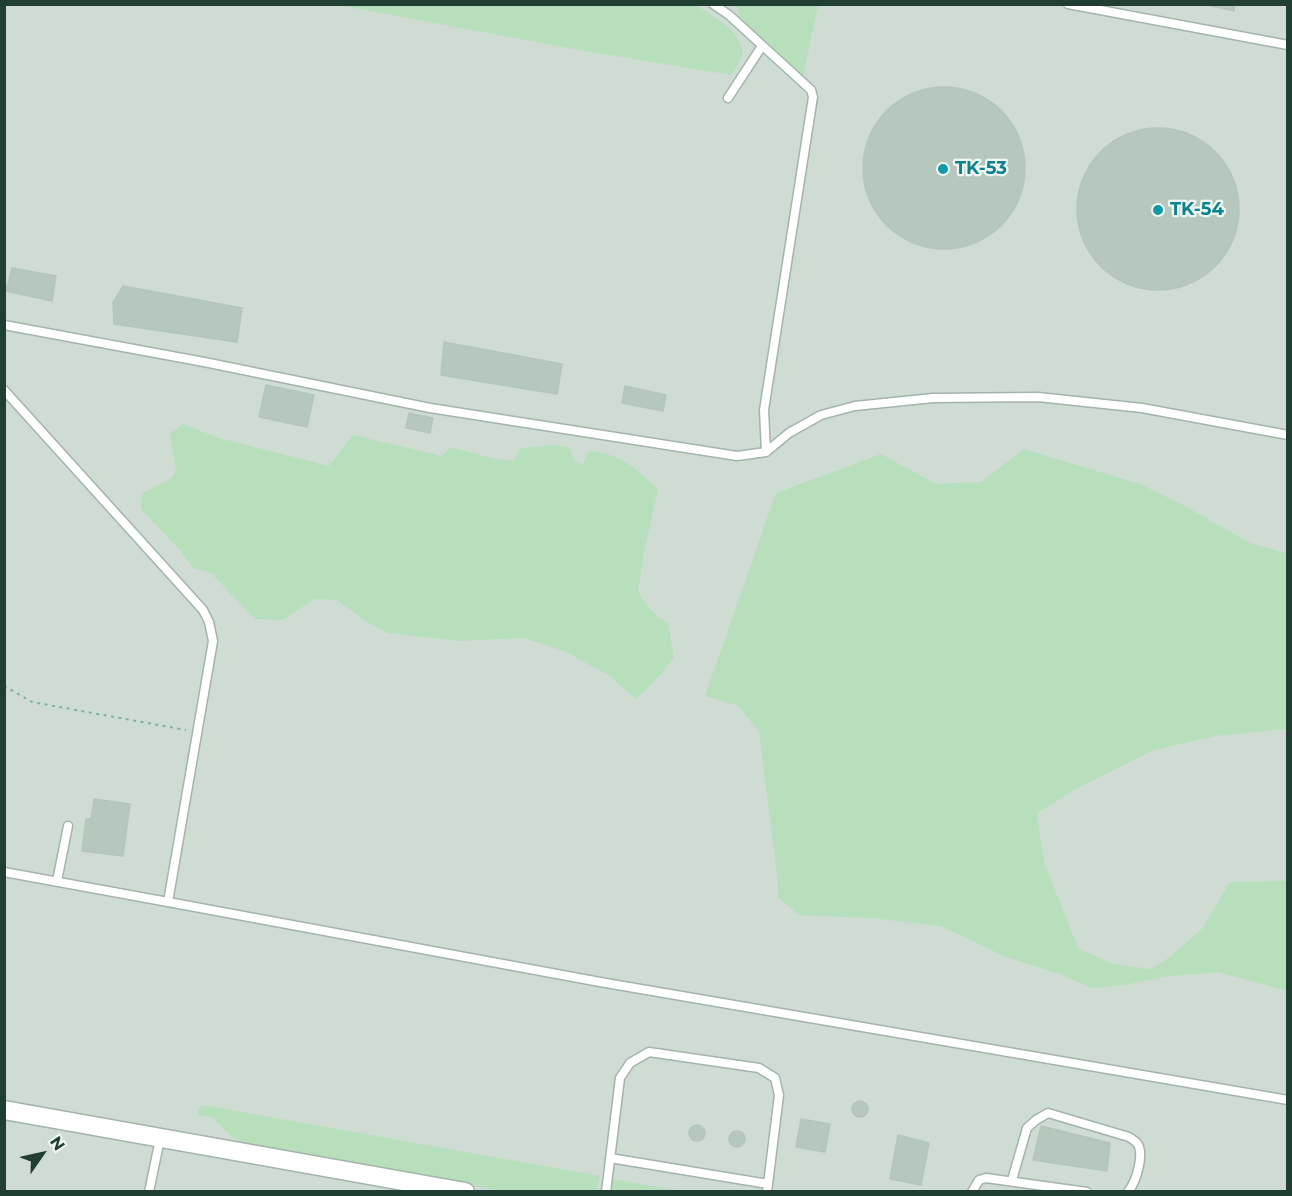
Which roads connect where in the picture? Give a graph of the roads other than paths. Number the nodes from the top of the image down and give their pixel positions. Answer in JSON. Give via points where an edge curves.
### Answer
{"nodes":[{"id":1,"x":713,"y":4,"type":"edge"},
{"id":2,"x":731,"y":4,"type":"edge"},
{"id":3,"x":1068,"y":4,"type":"edge"},
{"id":4,"x":729,"y":15,"type":"junction"},
{"id":5,"x":1287,"y":45,"type":"edge"},
{"id":6,"x":762,"y":46,"type":"junction"},
{"id":7,"x":728,"y":98,"type":"dead end"},
{"id":8,"x":4,"y":325,"type":"edge"},
{"id":9,"x":5,"y":390,"type":"edge"},
{"id":10,"x":1287,"y":435,"type":"edge"},
{"id":11,"x":766,"y":452,"type":"junction"},
{"id":12,"x":68,"y":826,"type":"dead end"},
{"id":13,"x":4,"y":872,"type":"edge"},
{"id":14,"x":57,"y":881,"type":"junction"},
{"id":15,"x":168,"y":902,"type":"junction"},
{"id":16,"x":1287,"y":1100,"type":"edge"},
{"id":17,"x":4,"y":1110,"type":"edge"},
{"id":18,"x":160,"y":1139,"type":"junction"},
{"id":19,"x":610,"y":1158,"type":"junction"},
{"id":20,"x":1012,"y":1180,"type":"junction"},
{"id":21,"x":767,"y":1188,"type":"edge"},
{"id":22,"x":149,"y":1191,"type":"edge"},
{"id":23,"x":465,"y":1191,"type":"edge"},
{"id":24,"x":606,"y":1191,"type":"edge"},
{"id":25,"x":972,"y":1191,"type":"edge"},
{"id":26,"x":1087,"y":1191,"type":"edge"},
{"id":27,"x":1128,"y":1191,"type":"edge"}],
"edges":[{"from":1,"to":4,"type":"lane"},
{"from":2,"to":4,"type":"lane"},
{"from":3,"to":5,"type":"lane"},
{"from":4,"to":6,"type":"lane"},
{"from":6,"to":7,"type":"lane"},
{"from":6,"to":11,"type":"lane","via":[[811,90],[813,97],[764,410]]},
{"from":8,"to":11,"type":"lane","via":[[430,408],[737,456]]},
{"from":9,"to":15,"type":"lane","via":[[203,610],[209,622],[213,641]]},
{"from":10,"to":11,"type":"lane","via":[[1142,408],[1038,396],[933,398],[855,406],[821,415]]},
{"from":12,"to":14,"type":"lane"},
{"from":13,"to":14,"type":"lane"},
{"from":14,"to":15,"type":"lane"},
{"from":15,"to":16,"type":"lane","via":[[600,982]]},
{"from":17,"to":18,"type":"street"},
{"from":18,"to":22,"type":"lane"},
{"from":18,"to":23,"type":"street"},
{"from":19,"to":21,"type":"lane"},
{"from":19,"to":21,"type":"lane","via":[[620,1078],[630,1063],[650,1052],[759,1068],[775,1078],[779,1095]]},
{"from":19,"to":24,"type":"lane"},
{"from":20,"to":25,"type":"lane","via":[[986,1178],[979,1180]]},
{"from":20,"to":26,"type":"lane"},
{"from":20,"to":27,"type":"lane","via":[[1028,1128],[1048,1113],[1129,1137],[1138,1144],[1141,1152],[1134,1184]]}]}
